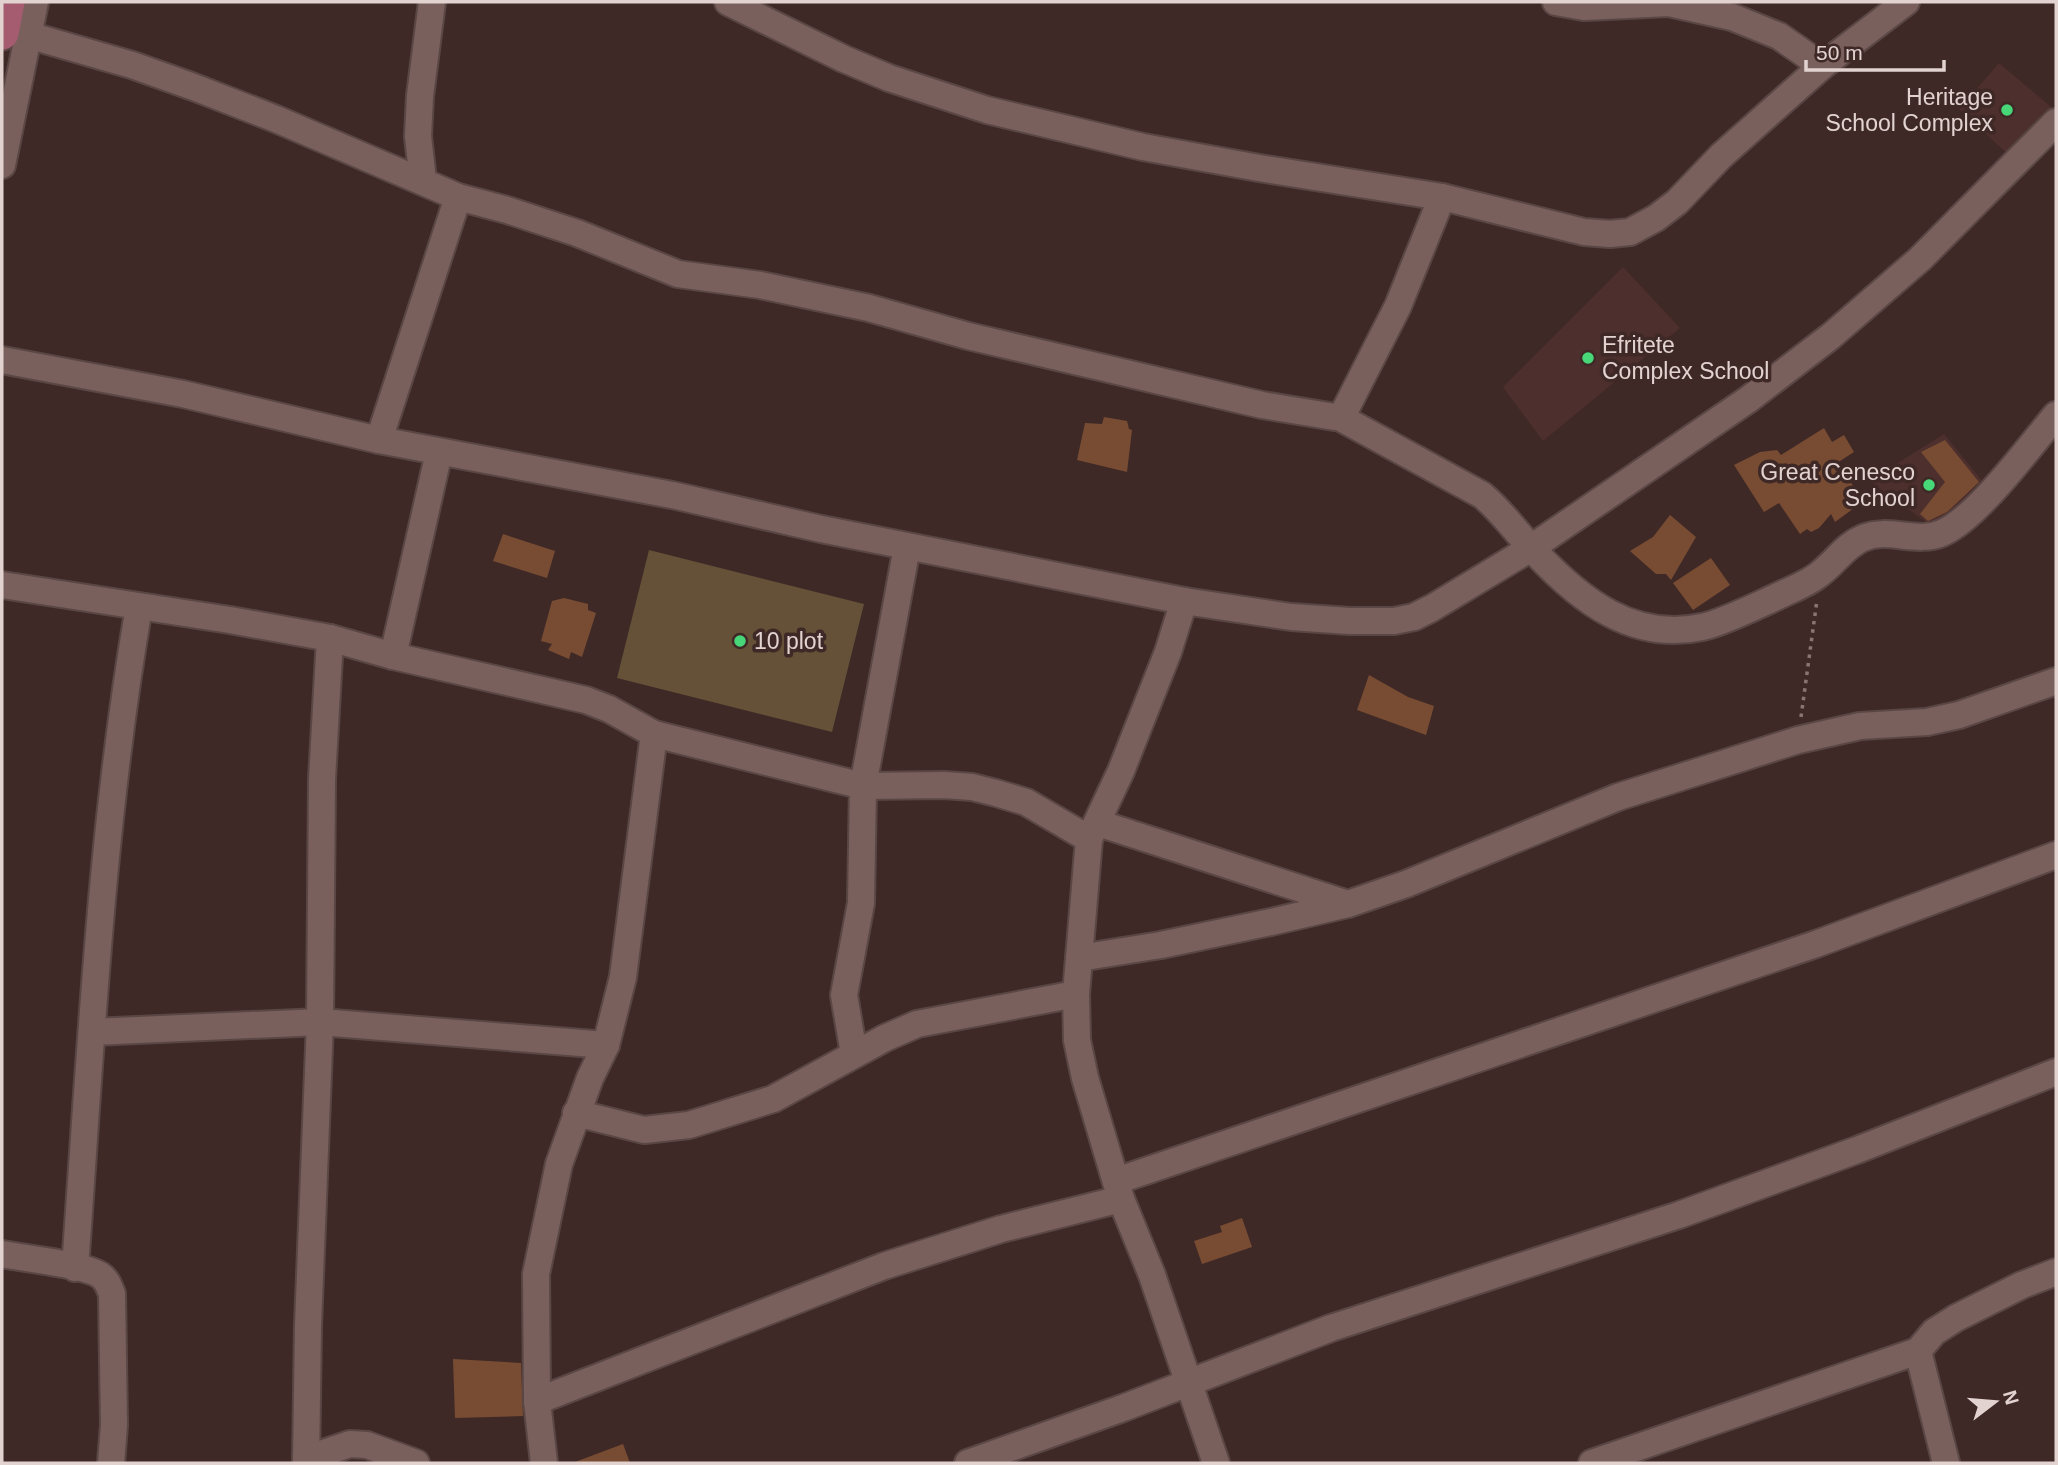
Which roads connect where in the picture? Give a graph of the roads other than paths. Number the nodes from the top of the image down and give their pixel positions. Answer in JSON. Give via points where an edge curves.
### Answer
{"nodes":[{"id":1,"x":8,"y":2,"type":"edge"},
{"id":2,"x":35,"y":2,"type":"edge"},
{"id":3,"x":432,"y":2,"type":"edge"},
{"id":4,"x":728,"y":2,"type":"edge"},
{"id":5,"x":1556,"y":2,"type":"edge"},
{"id":6,"x":1906,"y":2,"type":"edge"},
{"id":7,"x":15,"y":34,"type":"edge"},
{"id":8,"x":1822,"y":66,"type":"junction"},
{"id":9,"x":2051,"y":137,"type":"edge"},
{"id":10,"x":2,"y":165,"type":"edge"},
{"id":11,"x":423,"y":181,"type":"junction"},
{"id":12,"x":458,"y":197,"type":"junction"},
{"id":13,"x":1441,"y":197,"type":"junction"},
{"id":14,"x":2,"y":360,"type":"edge"},
{"id":15,"x":2056,"y":415,"type":"edge"},
{"id":16,"x":1341,"y":418,"type":"junction"},
{"id":17,"x":379,"y":440,"type":"junction"},
{"id":18,"x":439,"y":452,"type":"junction"},
{"id":19,"x":907,"y":547,"type":"junction"},
{"id":20,"x":1531,"y":548,"type":"junction"},
{"id":21,"x":2,"y":586,"type":"edge"},
{"id":22,"x":1184,"y":601,"type":"junction"},
{"id":23,"x":139,"y":607,"type":"junction"},
{"id":24,"x":330,"y":638,"type":"junction"},
{"id":25,"x":393,"y":656,"type":"junction"},
{"id":26,"x":2056,"y":681,"type":"edge"},
{"id":27,"x":654,"y":734,"type":"junction"},
{"id":28,"x":863,"y":786,"type":"junction"},
{"id":29,"x":1093,"y":831,"type":"junction"},
{"id":30,"x":2056,"y":855,"type":"edge"},
{"id":31,"x":1348,"y":904,"type":"junction"},
{"id":32,"x":1079,"y":958,"type":"junction"},
{"id":33,"x":1076,"y":994,"type":"junction"},
{"id":34,"x":320,"y":1023,"type":"junction"},
{"id":35,"x":92,"y":1032,"type":"junction"},
{"id":36,"x":606,"y":1045,"type":"junction"},
{"id":37,"x":855,"y":1054,"type":"junction"},
{"id":38,"x":2056,"y":1072,"type":"edge"},
{"id":39,"x":576,"y":1113,"type":"junction"},
{"id":40,"x":1119,"y":1190,"type":"junction"},
{"id":41,"x":2,"y":1254,"type":"edge"},
{"id":42,"x":75,"y":1268,"type":"junction"},
{"id":43,"x":2056,"y":1272,"type":"edge"},
{"id":44,"x":1918,"y":1352,"type":"junction"},
{"id":45,"x":1189,"y":1381,"type":"junction"},
{"id":46,"x":537,"y":1401,"type":"junction"},
{"id":47,"x":306,"y":1461,"type":"edge"},
{"id":48,"x":111,"y":1463,"type":"edge"},
{"id":49,"x":416,"y":1463,"type":"edge"},
{"id":50,"x":544,"y":1463,"type":"edge"},
{"id":51,"x":968,"y":1463,"type":"edge"},
{"id":52,"x":1216,"y":1463,"type":"edge"},
{"id":53,"x":1592,"y":1463,"type":"edge"},
{"id":54,"x":1946,"y":1463,"type":"edge"}],
"edges":[{"from":1,"to":7,"type":"main road"},
{"from":2,"to":7,"type":"street"},
{"from":3,"to":11,"type":"street","via":[[420,96]]},
{"from":4,"to":13,"type":"street","via":[[889,78],[987,110],[1143,147]]},
{"from":5,"to":8,"type":"street","via":[[1584,7],[1669,2],[1779,36]]},
{"from":6,"to":8,"type":"street"},
{"from":7,"to":10,"type":"street"},
{"from":7,"to":11,"type":"street","via":[[180,82]]},
{"from":8,"to":13,"type":"street","via":[[1677,202],[1630,232],[1584,232]]},
{"from":9,"to":20,"type":"street","via":[[1830,336],[1749,399]]},
{"from":11,"to":12,"type":"street"},
{"from":12,"to":16,"type":"street","via":[[577,233],[678,274],[855,305],[1262,405]]},
{"from":12,"to":17,"type":"street"},
{"from":13,"to":16,"type":"street","via":[[1398,306]]},
{"from":14,"to":17,"type":"street","via":[[183,394]]},
{"from":15,"to":20,"type":"street","via":[[1967,516],[1942,533],[1864,537],[1821,574],[1703,627],[1662,631],[1621,621],[1565,583]]},
{"from":16,"to":20,"type":"street","via":[[1482,495],[1501,510]]},
{"from":17,"to":18,"type":"street"},
{"from":18,"to":19,"type":"street","via":[[533,467]]},
{"from":18,"to":25,"type":"street"},
{"from":19,"to":22,"type":"street"},
{"from":19,"to":28,"type":"street"},
{"from":20,"to":22,"type":"street","via":[[1432,608],[1394,621],[1291,617]]},
{"from":21,"to":23,"type":"street"},
{"from":22,"to":29,"type":"street","via":[[1152,695]]},
{"from":23,"to":24,"type":"street"},
{"from":23,"to":35,"type":"street","via":[[110,804]]},
{"from":24,"to":25,"type":"street"},
{"from":24,"to":34,"type":"street","via":[[322,779]]},
{"from":25,"to":27,"type":"street","via":[[586,700]]},
{"from":26,"to":31,"type":"street","via":[[1927,722],[1860,726],[1798,740],[1618,797]]},
{"from":27,"to":28,"type":"street"},
{"from":27,"to":36,"type":"street","via":[[623,977]]},
{"from":28,"to":29,"type":"street","via":[[944,785],[984,790],[1026,802]]},
{"from":28,"to":37,"type":"street","via":[[861,903],[844,995]]},
{"from":29,"to":31,"type":"street"},
{"from":29,"to":32,"type":"street"},
{"from":30,"to":40,"type":"street"},
{"from":31,"to":32,"type":"street"},
{"from":32,"to":33,"type":"street"},
{"from":33,"to":37,"type":"street","via":[[917,1024]]},
{"from":33,"to":40,"type":"street","via":[[1077,1040],[1085,1078]]},
{"from":34,"to":35,"type":"street"},
{"from":34,"to":36,"type":"street"},
{"from":34,"to":47,"type":"street"},
{"from":35,"to":42,"type":"street"},
{"from":36,"to":39,"type":"street"},
{"from":37,"to":39,"type":"street","via":[[773,1099],[689,1125],[644,1130]]},
{"from":38,"to":45,"type":"street","via":[[1679,1215],[1331,1328]]},
{"from":39,"to":46,"type":"street","via":[[559,1164],[536,1274]]},
{"from":40,"to":45,"type":"street"},
{"from":40,"to":46,"type":"street","via":[[884,1266]]},
{"from":41,"to":42,"type":"street"},
{"from":42,"to":48,"type":"street","via":[[98,1274],[112,1294]]},
{"from":43,"to":44,"type":"street","via":[[1956,1318],[1934,1332]]},
{"from":44,"to":53,"type":"street"},
{"from":44,"to":54,"type":"street"},
{"from":45,"to":51,"type":"street"},
{"from":45,"to":52,"type":"street"},
{"from":46,"to":50,"type":"street"},
{"from":47,"to":49,"type":"street","via":[[350,1444],[367,1445]]}]}
